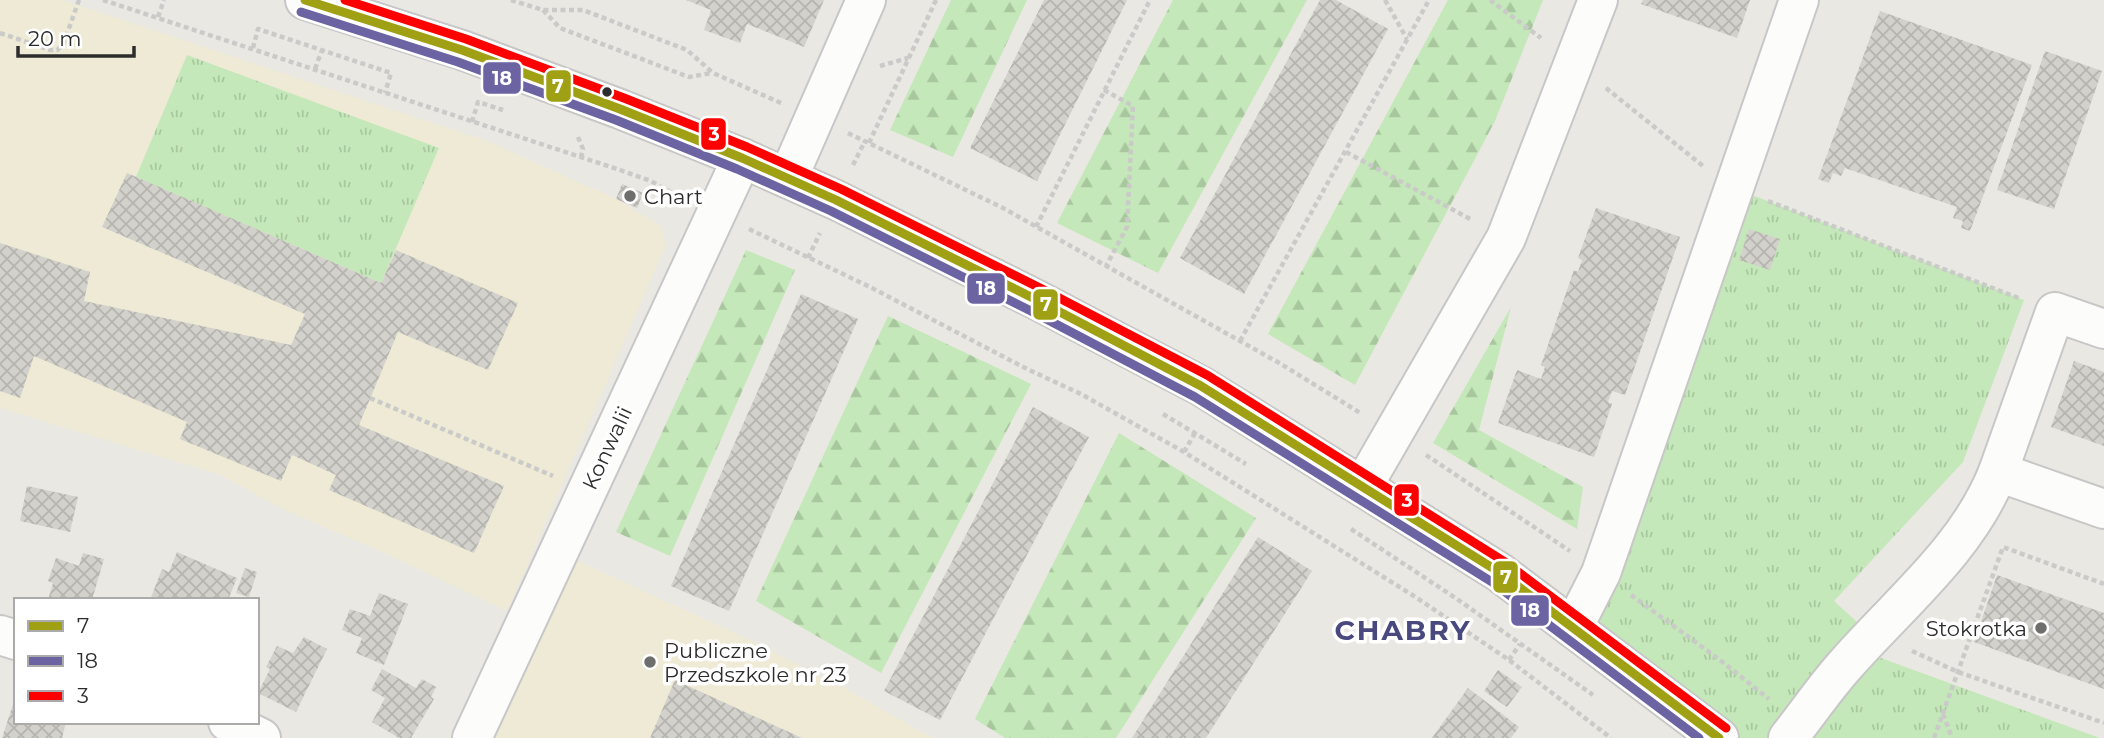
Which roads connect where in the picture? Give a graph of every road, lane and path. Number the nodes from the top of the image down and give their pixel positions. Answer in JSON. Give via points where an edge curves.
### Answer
{"nodes":[{"id":1,"x":79,"y":0,"type":"edge"},
{"id":2,"x":103,"y":0,"type":"edge"},
{"id":3,"x":164,"y":0,"type":"edge"},
{"id":4,"x":305,"y":0,"type":"edge"},
{"id":5,"x":511,"y":0,"type":"edge"},
{"id":6,"x":866,"y":0,"type":"edge"},
{"id":7,"x":936,"y":0,"type":"edge"},
{"id":8,"x":1150,"y":0,"type":"edge"},
{"id":9,"x":1385,"y":0,"type":"edge"},
{"id":10,"x":1429,"y":0,"type":"edge"},
{"id":11,"x":1490,"y":0,"type":"edge"},
{"id":12,"x":1598,"y":0,"type":"edge"},
{"id":13,"x":1799,"y":0,"type":"edge"},
{"id":14,"x":543,"y":10,"type":"junction"},
{"id":15,"x":158,"y":18,"type":"junction"},
{"id":16,"x":0,"y":33,"type":"edge"},
{"id":17,"x":1407,"y":39,"type":"junction"},
{"id":18,"x":253,"y":48,"type":"junction"},
{"id":19,"x":321,"y":50,"type":"junction"},
{"id":20,"x":1575,"y":63,"type":"junction"},
{"id":21,"x":315,"y":69,"type":"junction"},
{"id":22,"x":713,"y":73,"type":"junction"},
{"id":23,"x":1104,"y":90,"type":"junction"},
{"id":24,"x":385,"y":93,"type":"junction"},
{"id":25,"x":503,"y":110,"type":"dead end"},
{"id":26,"x":818,"y":113,"type":"junction"},
{"id":27,"x":472,"y":122,"type":"junction"},
{"id":28,"x":566,"y":133,"type":"dead end"},
{"id":29,"x":869,"y":143,"type":"junction"},
{"id":30,"x":1346,"y":152,"type":"junction"},
{"id":31,"x":581,"y":157,"type":"junction"},
{"id":32,"x":742,"y":159,"type":"junction"},
{"id":33,"x":788,"y":178,"type":"junction"},
{"id":34,"x":1734,"y":188,"type":"junction"},
{"id":35,"x":716,"y":214,"type":"junction"},
{"id":36,"x":1036,"y":226,"type":"junction"},
{"id":37,"x":1506,"y":238,"type":"junction"},
{"id":38,"x":1106,"y":266,"type":"junction"},
{"id":39,"x":2055,"y":312,"type":"junction"},
{"id":40,"x":2104,"y":329,"type":"edge"},
{"id":41,"x":1240,"y":341,"type":"junction"},
{"id":42,"x":370,"y":398,"type":"dead end"},
{"id":43,"x":1163,"y":414,"type":"dead end"},
{"id":44,"x":1195,"y":433,"type":"junction"},
{"id":45,"x":1394,"y":433,"type":"junction"},
{"id":46,"x":1184,"y":452,"type":"junction"},
{"id":47,"x":1253,"y":468,"type":"dead end"},
{"id":48,"x":1998,"y":472,"type":"junction"},
{"id":49,"x":562,"y":480,"type":"dead end"},
{"id":50,"x":1363,"y":486,"type":"junction"},
{"id":51,"x":2104,"y":509,"type":"edge"},
{"id":52,"x":1350,"y":529,"type":"dead end"},
{"id":53,"x":1601,"y":573,"type":"junction"},
{"id":54,"x":2104,"y":584,"type":"edge"},
{"id":55,"x":1573,"y":628,"type":"junction"},
{"id":56,"x":1874,"y":634,"type":"junction"},
{"id":57,"x":1520,"y":644,"type":"junction"},
{"id":58,"x":1509,"y":660,"type":"junction"},
{"id":59,"x":1958,"y":672,"type":"junction"},
{"id":60,"x":1602,"y":702,"type":"dead end"},
{"id":61,"x":1943,"y":713,"type":"junction"},
{"id":62,"x":2104,"y":723,"type":"edge"},
{"id":63,"x":232,"y":724,"type":"edge"},
{"id":64,"x":1793,"y":731,"type":"edge"},
{"id":65,"x":261,"y":738,"type":"edge"},
{"id":66,"x":472,"y":738,"type":"edge"},
{"id":67,"x":1612,"y":738,"type":"edge"},
{"id":68,"x":1719,"y":738,"type":"edge"},
{"id":69,"x":1934,"y":738,"type":"edge"},
{"id":70,"x":1952,"y":738,"type":"edge"}],
"edges":[{"from":1,"to":16,"type":"path","via":[[57,50]]},
{"from":2,"to":15,"type":"path"},
{"from":3,"to":15,"type":"path"},
{"from":4,"to":32,"type":"street","via":[[462,50]]},
{"from":5,"to":14,"type":"path"},
{"from":6,"to":26,"type":"street"},
{"from":7,"to":29,"type":"path"},
{"from":8,"to":23,"type":"path"},
{"from":9,"to":17,"type":"path"},
{"from":10,"to":17,"type":"path"},
{"from":11,"to":20,"type":"path"},
{"from":12,"to":20,"type":"street"},
{"from":13,"to":34,"type":"street"},
{"from":14,"to":22,"type":"path","via":[[583,10],[687,50]]},
{"from":14,"to":22,"type":"path","via":[[560,29],[689,77]]},
{"from":15,"to":18,"type":"path"},
{"from":17,"to":30,"type":"path"},
{"from":18,"to":19,"type":"path","via":[[258,29]]},
{"from":18,"to":21,"type":"path"},
{"from":19,"to":21,"type":"path"},
{"from":19,"to":24,"type":"path","via":[[391,73]]},
{"from":20,"to":34,"type":"path"},
{"from":20,"to":37,"type":"street"},
{"from":21,"to":24,"type":"path"},
{"from":22,"to":26,"type":"path"},
{"from":23,"to":36,"type":"path"},
{"from":23,"to":38,"type":"path","via":[[1133,106],[1127,228]]},
{"from":24,"to":27,"type":"path"},
{"from":25,"to":27,"type":"path","via":[[478,102]]},
{"from":26,"to":29,"type":"path"},
{"from":26,"to":33,"type":"street"},
{"from":27,"to":31,"type":"path"},
{"from":28,"to":31,"type":"path","via":[[579,137]]},
{"from":29,"to":36,"type":"path"},
{"from":30,"to":37,"type":"path"},
{"from":30,"to":41,"type":"path"},
{"from":31,"to":35,"type":"path","via":[[651,181]]},
{"from":32,"to":33,"type":"street"},
{"from":32,"to":35,"type":"street","name":"Konwalii"},
{"from":33,"to":50,"type":"street","via":[[1201,386]]},
{"from":34,"to":39,"type":"path"},
{"from":34,"to":53,"type":"street"},
{"from":35,"to":46,"type":"path","via":[[1081,394]]},
{"from":35,"to":66,"type":"street","name":"Konwalii"},
{"from":36,"to":38,"type":"path"},
{"from":37,"to":45,"type":"street"},
{"from":38,"to":41,"type":"path"},
{"from":39,"to":40,"type":"street"},
{"from":39,"to":48,"type":"street"},
{"from":41,"to":45,"type":"path"},
{"from":42,"to":49,"type":"path"},
{"from":43,"to":44,"type":"path"},
{"from":44,"to":46,"type":"path"},
{"from":44,"to":47,"type":"path"},
{"from":45,"to":50,"type":"street"},
{"from":45,"to":53,"type":"path"},
{"from":46,"to":58,"type":"path","via":[[1347,552]]},
{"from":48,"to":51,"type":"street"},
{"from":48,"to":56,"type":"street","via":[[1956,546]]},
{"from":50,"to":55,"type":"street","via":[[1499,572]]},
{"from":52,"to":57,"type":"path"},
{"from":53,"to":55,"type":"street"},
{"from":53,"to":64,"type":"path","via":[[1716,657]]},
{"from":54,"to":59,"type":"path","via":[[2003,547]]},
{"from":55,"to":68,"type":"street"},
{"from":56,"to":59,"type":"path"},
{"from":56,"to":64,"type":"street"},
{"from":57,"to":58,"type":"path"},
{"from":57,"to":60,"type":"path"},
{"from":58,"to":67,"type":"path"},
{"from":59,"to":61,"type":"path"},
{"from":59,"to":62,"type":"path"},
{"from":61,"to":69,"type":"path"},
{"from":61,"to":70,"type":"path"},
{"from":63,"to":65,"type":"street"}]}
